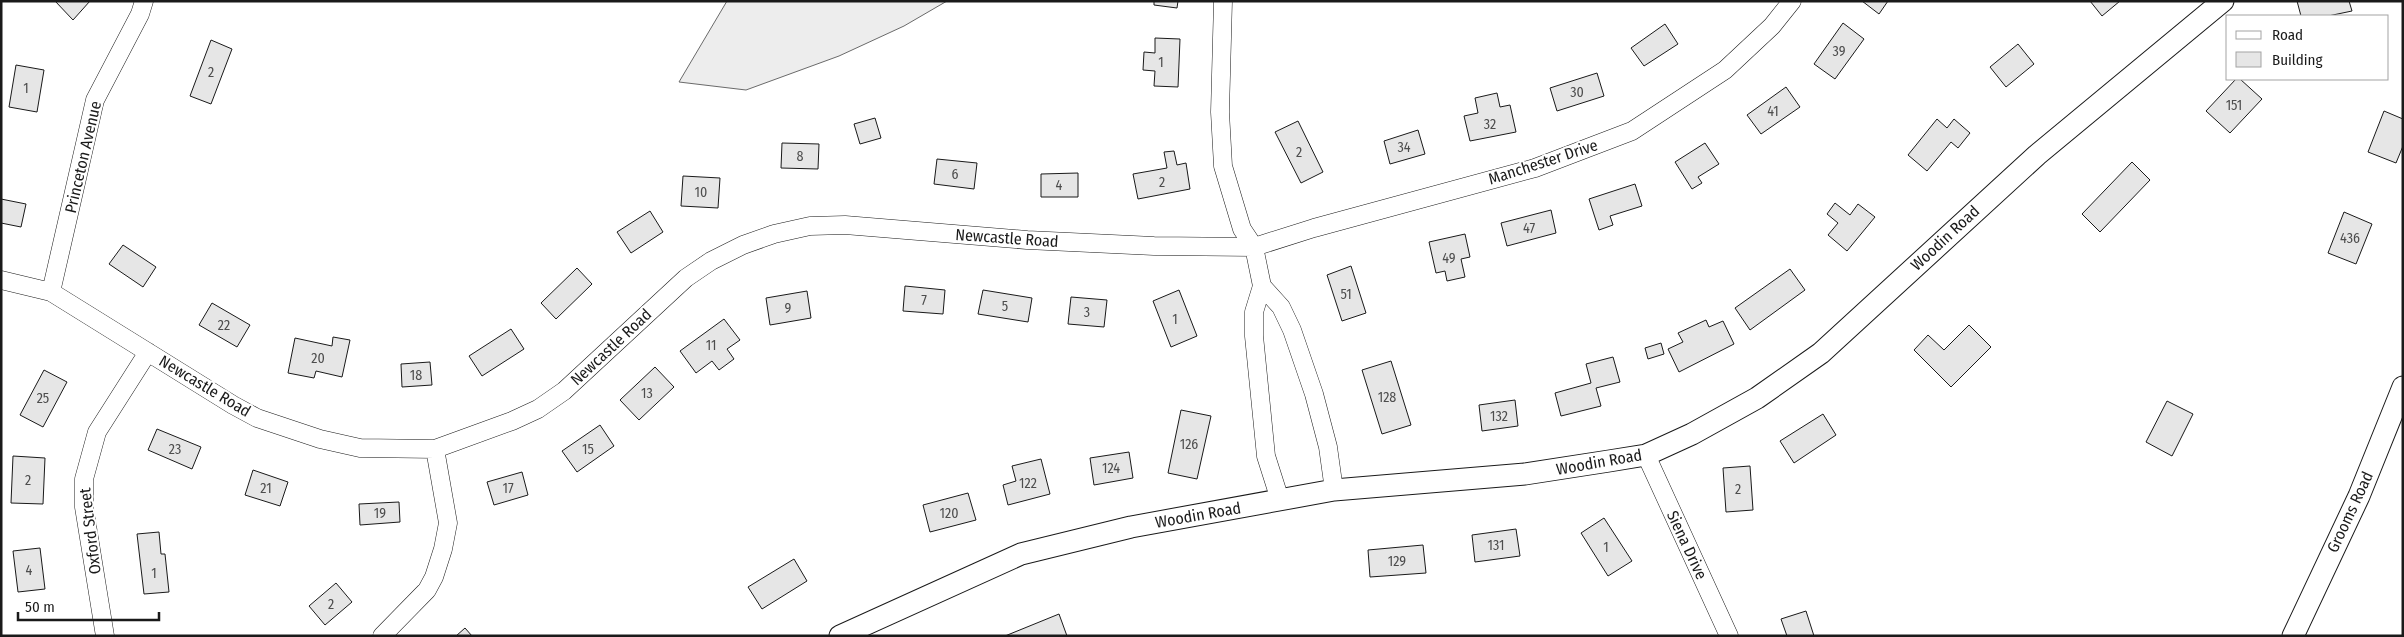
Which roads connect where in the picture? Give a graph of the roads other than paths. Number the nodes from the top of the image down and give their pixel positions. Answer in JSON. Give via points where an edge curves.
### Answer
{"nodes":[{"id":1,"x":144,"y":1,"type":"edge"},
{"id":2,"x":1223,"y":1,"type":"edge"},
{"id":3,"x":1792,"y":1,"type":"edge"},
{"id":4,"x":2223,"y":1,"type":"edge"},
{"id":5,"x":1254,"y":246,"type":"junction"},
{"id":6,"x":1,"y":280,"type":"edge"},
{"id":7,"x":1262,"y":286,"type":"junction"},
{"id":8,"x":51,"y":292,"type":"junction"},
{"id":9,"x":148,"y":352,"type":"junction"},
{"id":10,"x":2403,"y":387,"type":"edge"},
{"id":11,"x":435,"y":449,"type":"junction"},
{"id":12,"x":1646,"y":455,"type":"junction"},
{"id":13,"x":1334,"y":490,"type":"junction"},
{"id":14,"x":1280,"y":500,"type":"junction"},
{"id":15,"x":105,"y":636,"type":"edge"},
{"id":16,"x":382,"y":636,"type":"edge"},
{"id":17,"x":840,"y":636,"type":"edge"},
{"id":18,"x":1729,"y":636,"type":"edge"},
{"id":19,"x":2293,"y":636,"type":"edge"}],
"edges":[{"from":1,"to":8,"type":"street","name":"Princeton Avenue","via":[[95,100]]},
{"from":2,"to":5,"type":"street","via":[[1220,112],[1223,166],[1242,229]]},
{"from":3,"to":5,"type":"street","name":"Manchester Drive","via":[[1772,26],[1725,70],[1632,131],[1535,168]]},
{"from":4,"to":12,"type":"street","name":"Woodin Road","via":[[2036,155],[1821,353],[1757,398]]},
{"from":5,"to":7,"type":"street"},
{"from":5,"to":11,"type":"street","name":"Newcastle Road","via":[[1154,246],[1027,240],[845,225],[810,226],[774,234],[743,245],[686,278],[564,391],[538,409]]},
{"from":6,"to":8,"type":"street","name":"Newcastle Road"},
{"from":7,"to":13,"type":"street","via":[[1281,307],[1292,330],[1328,447]]},
{"from":7,"to":14,"type":"street","via":[[1254,312],[1254,336],[1266,456]]},
{"from":8,"to":9,"type":"street","name":"Newcastle Road"},
{"from":9,"to":11,"type":"street","name":"Newcastle Road","via":[[257,418],[360,448]]},
{"from":9,"to":15,"type":"street","name":"Oxford Street","via":[[97,432],[84,478],[84,507]]},
{"from":10,"to":19,"type":"street","name":"Grooms Road","via":[[2359,496]]},
{"from":11,"to":16,"type":"street","via":[[448,523],[443,549],[426,590]]},
{"from":12,"to":13,"type":"street","name":"Woodin Road","via":[[1525,474]]},
{"from":12,"to":18,"type":"street","name":"Siena Drive"},
{"from":13,"to":14,"type":"street","name":"Woodin Road"},
{"from":14,"to":17,"type":"street","name":"Woodin Road","via":[[1131,527],[1021,554]]}]}
